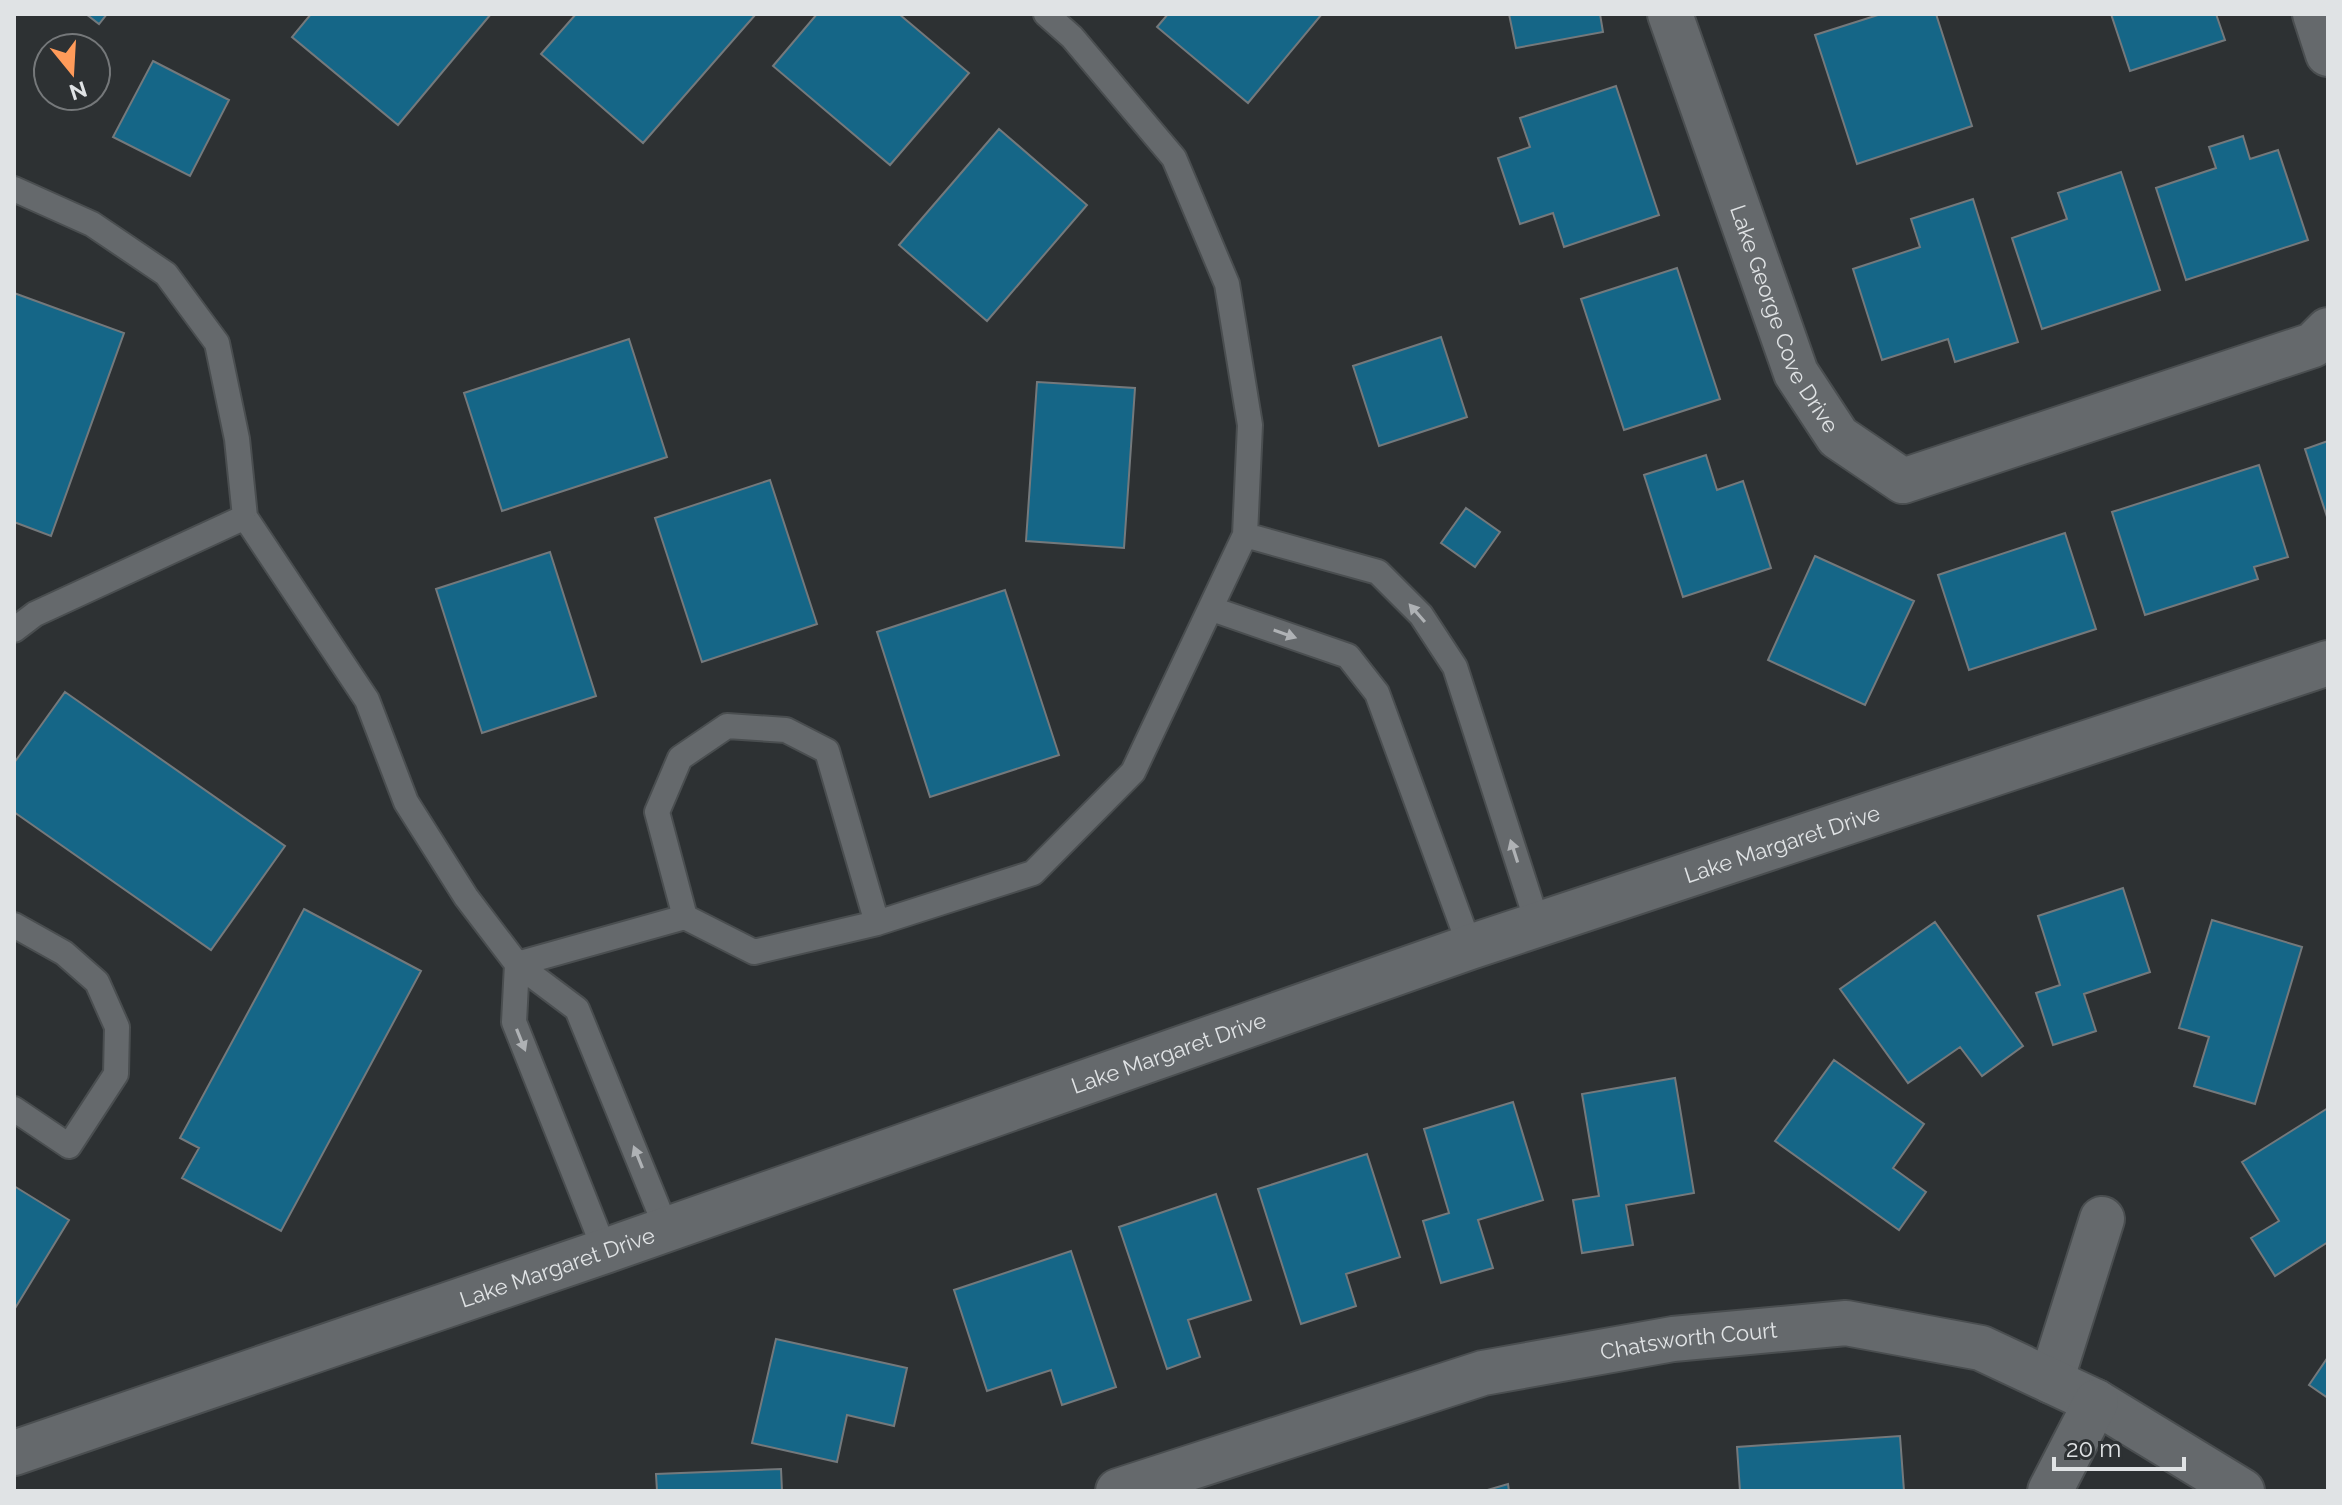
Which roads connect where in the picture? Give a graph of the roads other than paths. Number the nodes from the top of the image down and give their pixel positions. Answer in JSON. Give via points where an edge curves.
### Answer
{"nodes":[{"id":1,"x":1670,"y":14,"type":"edge"},
{"id":2,"x":2315,"y":14,"type":"edge"},
{"id":3,"x":1054,"y":16,"type":"edge"},
{"id":4,"x":2328,"y":54,"type":"edge"},
{"id":5,"x":14,"y":189,"type":"edge"},
{"id":6,"x":2328,"y":330,"type":"edge"},
{"id":7,"x":245,"y":517,"type":"junction"},
{"id":8,"x":1245,"y":535,"type":"junction"},
{"id":9,"x":1212,"y":609,"type":"junction"},
{"id":10,"x":14,"y":630,"type":"edge"},
{"id":11,"x":2328,"y":663,"type":"edge"},
{"id":12,"x":685,"y":917,"type":"junction"},
{"id":13,"x":877,"y":923,"type":"junction"},
{"id":14,"x":14,"y":925,"type":"edge"},
{"id":15,"x":1538,"y":925,"type":"junction"},
{"id":16,"x":1470,"y":947,"type":"junction"},
{"id":17,"x":517,"y":964,"type":"junction"},
{"id":18,"x":14,"y":1109,"type":"edge"},
{"id":19,"x":2102,"y":1219,"type":"dead end"},
{"id":20,"x":667,"y":1230,"type":"junction"},
{"id":21,"x":605,"y":1251,"type":"junction"},
{"id":22,"x":2051,"y":1381,"type":"junction"},
{"id":23,"x":2096,"y":1402,"type":"junction"},
{"id":24,"x":14,"y":1453,"type":"edge"},
{"id":25,"x":1118,"y":1491,"type":"edge"},
{"id":26,"x":2050,"y":1491,"type":"edge"},
{"id":27,"x":2242,"y":1491,"type":"edge"}],
"edges":[{"from":1,"to":6,"type":"street","name":"Lake George Cove Drive","via":[[1796,373],[1838,437],[1903,481],[2313,345]]},
{"from":2,"to":4,"type":"street"},
{"from":3,"to":8,"type":"lane","via":[[1174,158],[1227,284],[1250,425]]},
{"from":5,"to":7,"type":"lane","via":[[92,224],[166,274],[217,343],[237,439]]},
{"from":7,"to":10,"type":"lane","via":[[35,614]]},
{"from":7,"to":17,"type":"lane","via":[[367,700],[406,802],[466,897]]},
{"from":8,"to":9,"type":"lane"},
{"from":15,"to":8,"type":"lane","one_way":true,"via":[[1455,667],[1421,615],[1378,572]]},
{"from":9,"to":13,"type":"lane","via":[[1133,772],[1033,873]]},
{"from":9,"to":16,"type":"lane","one_way":true,"via":[[1348,656],[1377,693]]},
{"from":11,"to":15,"type":"street","name":"Lake Margaret Drive"},
{"from":12,"to":13,"type":"lane","via":[[754,952]]},
{"from":12,"to":13,"type":"lane","via":[[657,812],[680,758],[727,726],[786,730],[827,751]]},
{"from":12,"to":17,"type":"lane"},
{"from":14,"to":18,"type":"lane","via":[[64,953],[97,982],[117,1027],[116,1074],[69,1146]]},
{"from":15,"to":16,"type":"street","name":"Lake Margaret Drive"},
{"from":16,"to":20,"type":"street","name":"Lake Margaret Drive"},
{"from":20,"to":17,"type":"lane","one_way":true,"via":[[577,1009]]},
{"from":17,"to":21,"type":"lane","one_way":true,"via":[[514,1022]]},
{"from":19,"to":22,"type":"street"},
{"from":20,"to":21,"type":"street","name":"Lake Margaret Drive"},
{"from":21,"to":24,"type":"street","name":"Lake Margaret Drive"},
{"from":22,"to":23,"type":"street","name":"Chatsworth Court"},
{"from":22,"to":25,"type":"street","name":"Chatsworth Court","via":[[1981,1348],[1846,1323],[1673,1339],[1483,1373]]},
{"from":23,"to":26,"type":"street"},
{"from":23,"to":27,"type":"street","name":"Chatsworth Court"}]}
